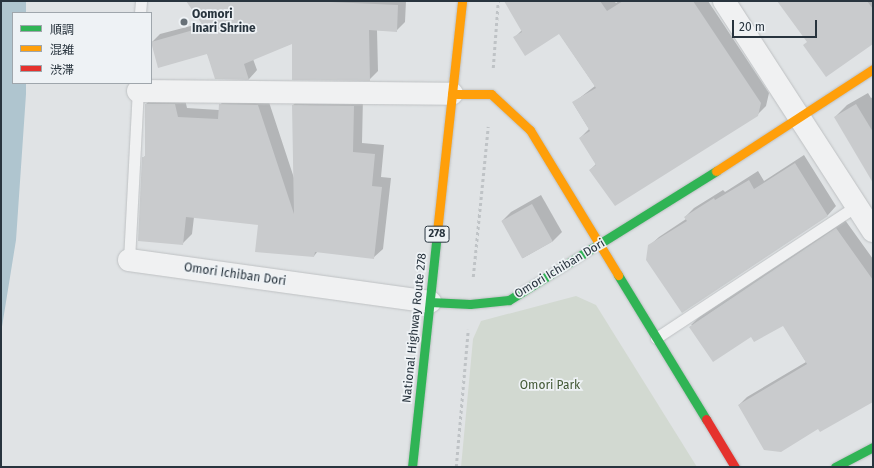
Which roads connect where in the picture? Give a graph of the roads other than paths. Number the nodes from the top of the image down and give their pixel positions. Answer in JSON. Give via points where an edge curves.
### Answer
{"nodes":[{"id":1,"x":141,"y":1,"type":"edge"},
{"id":2,"x":462,"y":1,"type":"edge"},
{"id":3,"x":724,"y":1,"type":"edge"},
{"id":4,"x":140,"y":12,"type":"edge"},
{"id":5,"x":873,"y":69,"type":"edge"},
{"id":6,"x":138,"y":87,"type":"edge"},
{"id":7,"x":452,"y":94,"type":"junction"},
{"id":8,"x":799,"y":118,"type":"junction"},
{"id":9,"x":856,"y":206,"type":"junction"},
{"id":10,"x":873,"y":231,"type":"edge"},
{"id":11,"x":602,"y":244,"type":"junction"},
{"id":12,"x":129,"y":260,"type":"joint"},
{"id":13,"x":430,"y":302,"type":"junction"},
{"id":14,"x":656,"y":338,"type":"junction"},
{"id":15,"x":873,"y":448,"type":"edge"},
{"id":16,"x":412,"y":467,"type":"edge"},
{"id":17,"x":735,"y":467,"type":"edge"},
{"id":18,"x":836,"y":467,"type":"edge"}],
"edges":[{"from":1,"to":4,"type":"lane"},
{"from":2,"to":7,"type":"main road","name":"National Highway Route 278","number":"278"},
{"from":3,"to":8,"type":"street"},
{"from":5,"to":8,"type":"main road","name":"Omori Ichiban Dori"},
{"from":6,"to":7,"type":"street"},
{"from":6,"to":12,"type":"lane"},
{"from":7,"to":11,"type":"main road","via":[[491,94],[530,130]]},
{"from":7,"to":13,"type":"main road","name":"National Highway Route 278","number":"278"},
{"from":8,"to":9,"type":"street"},
{"from":8,"to":11,"type":"main road","name":"Omori Ichiban Dori"},
{"from":9,"to":10,"type":"street"},
{"from":9,"to":14,"type":"lane"},
{"from":11,"to":13,"type":"main road","name":"Omori Ichiban Dori","via":[[508,300],[470,304]]},
{"from":11,"to":14,"type":"main road"},
{"from":12,"to":13,"type":"street","name":"Omori Ichiban Dori"},
{"from":13,"to":16,"type":"main road","name":"National Highway Route 278","number":"278"},
{"from":14,"to":17,"type":"main road"},
{"from":15,"to":18,"type":"main road"}]}
